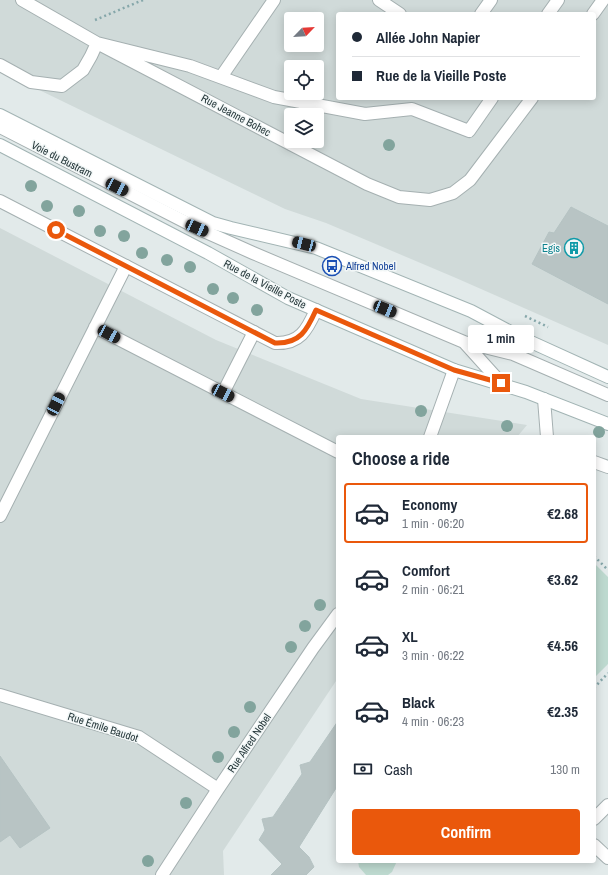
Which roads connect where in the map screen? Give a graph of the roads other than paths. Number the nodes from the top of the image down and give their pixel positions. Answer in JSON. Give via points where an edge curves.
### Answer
{"nodes":[{"id":1,"x":22,"y":0,"type":"edge"},
{"id":2,"x":274,"y":0,"type":"edge"},
{"id":3,"x":379,"y":0,"type":"edge"},
{"id":4,"x":491,"y":0,"type":"edge"},
{"id":5,"x":558,"y":0,"type":"edge"},
{"id":6,"x":603,"y":0,"type":"edge"},
{"id":7,"x":397,"y":12,"type":"edge"},
{"id":8,"x":482,"y":12,"type":"edge"},
{"id":9,"x":549,"y":12,"type":"edge"},
{"id":10,"x":594,"y":12,"type":"edge"},
{"id":11,"x":97,"y":43,"type":"junction"},
{"id":12,"x":0,"y":65,"type":"edge"},
{"id":13,"x":221,"y":77,"type":"junction"},
{"id":14,"x":491,"y":100,"type":"edge"},
{"id":15,"x":531,"y":100,"type":"edge"},
{"id":16,"x":0,"y":115,"type":"edge"},
{"id":17,"x":0,"y":127,"type":"edge"},
{"id":18,"x":0,"y":145,"type":"edge"},
{"id":19,"x":0,"y":201,"type":"edge"},
{"id":20,"x":213,"y":223,"type":"junction"},
{"id":21,"x":253,"y":253,"type":"junction"},
{"id":22,"x":126,"y":266,"type":"junction"},
{"id":23,"x":316,"y":310,"type":"junction"},
{"id":24,"x":95,"y":327,"type":"junction"},
{"id":25,"x":254,"y":332,"type":"junction"},
{"id":26,"x":464,"y":342,"type":"junction"},
{"id":27,"x":454,"y":370,"type":"junction"},
{"id":28,"x":608,"y":377,"type":"edge"},
{"id":29,"x":501,"y":383,"type":"junction"},
{"id":30,"x":223,"y":393,"type":"junction"},
{"id":31,"x":608,"y":395,"type":"edge"},
{"id":32,"x":544,"y":399,"type":"junction"},
{"id":33,"x":608,"y":424,"type":"edge"},
{"id":34,"x":431,"y":435,"type":"edge"},
{"id":35,"x":547,"y":435,"type":"edge"},
{"id":36,"x":336,"y":451,"type":"edge"},
{"id":37,"x":596,"y":463,"type":"edge"},
{"id":38,"x":608,"y":467,"type":"edge"},
{"id":39,"x":0,"y":516,"type":"edge"},
{"id":40,"x":336,"y":617,"type":"edge"},
{"id":41,"x":0,"y":695,"type":"edge"},
{"id":42,"x":218,"y":789,"type":"junction"},
{"id":43,"x":608,"y":805,"type":"edge"},
{"id":44,"x":596,"y":817,"type":"edge"},
{"id":45,"x":596,"y":847,"type":"edge"},
{"id":46,"x":608,"y":858,"type":"edge"},
{"id":47,"x":167,"y":873,"type":"edge"}],
"edges":[{"from":1,"to":11,"type":"main road","name":"Rue Jeanne Bohec"},
{"from":2,"to":13,"type":"main road"},
{"from":3,"to":7,"type":"main road"},
{"from":4,"to":8,"type":"main road"},
{"from":5,"to":9,"type":"main road"},
{"from":6,"to":10,"type":"main road"},
{"from":11,"to":12,"type":"main road","via":[[83,70],[62,86],[31,82]]},
{"from":11,"to":13,"type":"main road","via":[[190,66]]},
{"from":11,"to":15,"type":"main road","name":"Rue Jeanne Bohec","via":[[367,184],[399,197],[430,200],[453,193],[470,180]]},
{"from":13,"to":14,"type":"main road","via":[[274,97],[365,114],[412,110],[469,131]]},
{"from":16,"to":20,"type":"main road"},
{"from":17,"to":21,"type":"main road","name":"Voie du Bustram","via":[[197,228]]},
{"from":18,"to":23,"type":"main road","name":"Rue de la Vieille Poste","via":[[208,253],[288,298]]},
{"from":19,"to":22,"type":"main road"},
{"from":20,"to":21,"type":"main road","name":"Voie du Bustram"},
{"from":20,"to":28,"type":"main road","via":[[316,248],[471,311],[520,337]]},
{"from":21,"to":26,"type":"main road","name":"Voie du Bustram"},
{"from":22,"to":24,"type":"main road"},
{"from":22,"to":25,"type":"main road"},
{"from":23,"to":25,"type":"main road","via":[[306,330],[293,341],[275,343]]},
{"from":23,"to":27,"type":"main road","name":"Rue de la Vieille Poste"},
{"from":24,"to":30,"type":"main road"},
{"from":24,"to":39,"type":"main road"},
{"from":25,"to":30,"type":"main road"},
{"from":26,"to":29,"type":"main road","name":"Voie du Bustram"},
{"from":26,"to":31,"type":"main road","name":"Voie du Bustram","via":[[513,354]]},
{"from":27,"to":29,"type":"main road","name":"Rue de la Vieille Poste"},
{"from":27,"to":34,"type":"main road"},
{"from":29,"to":32,"type":"main road","name":"Rue de la Vieille Poste"},
{"from":30,"to":36,"type":"main road"},
{"from":32,"to":33,"type":"main road","name":"Rue de la Vieille Poste"},
{"from":32,"to":35,"type":"main road"},
{"from":37,"to":38,"type":"main road"},
{"from":40,"to":42,"type":"main road","name":"Rue Alfred Nobel"},
{"from":41,"to":42,"type":"main road","name":"Rue Émile Baudot","via":[[139,737]]},
{"from":42,"to":47,"type":"main road","name":"Rue Alfred Nobel"},
{"from":43,"to":44,"type":"main road"},
{"from":45,"to":46,"type":"main road"}]}
